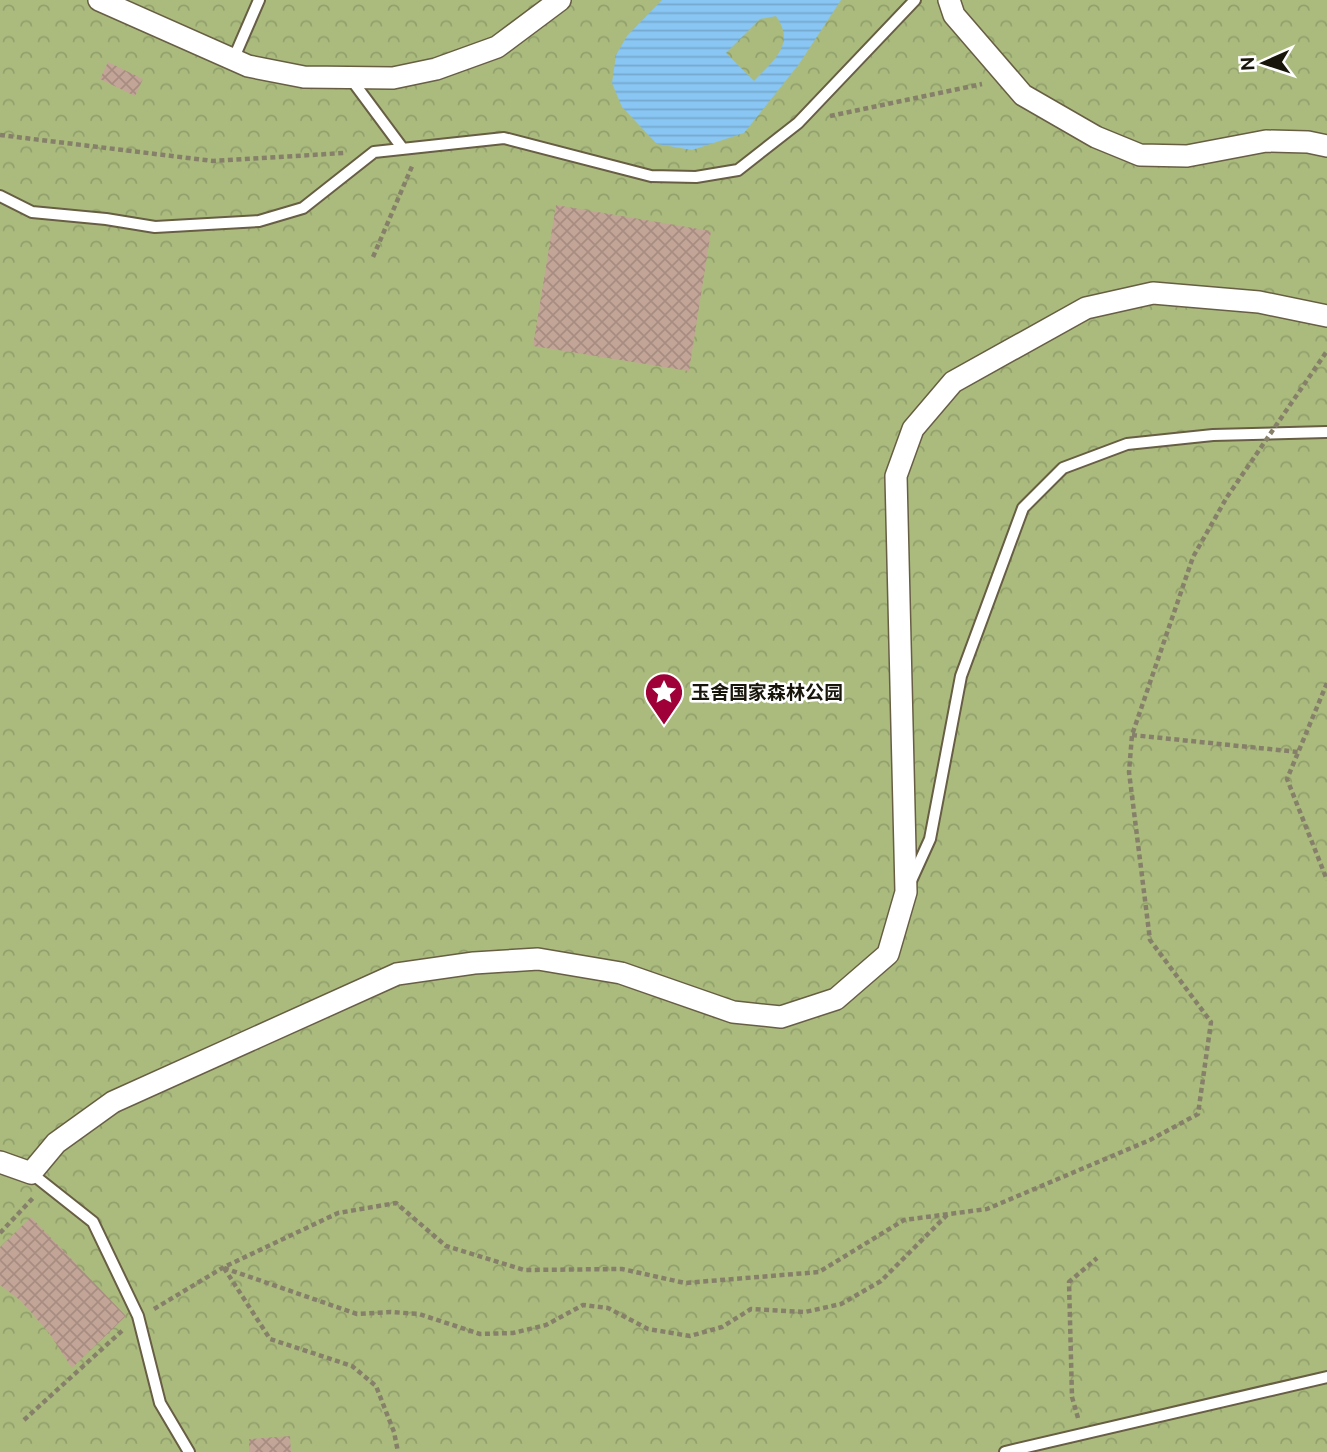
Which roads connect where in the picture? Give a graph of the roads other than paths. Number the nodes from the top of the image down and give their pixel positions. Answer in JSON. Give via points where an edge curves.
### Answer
{"nodes":[{"id":1,"x":99,"y":0,"type":"edge"},
{"id":2,"x":259,"y":0,"type":"edge"},
{"id":3,"x":560,"y":0,"type":"edge"},
{"id":4,"x":915,"y":0,"type":"edge"},
{"id":5,"x":949,"y":0,"type":"edge"},
{"id":6,"x":233,"y":60,"type":"junction"},
{"id":7,"x":350,"y":78,"type":"junction"},
{"id":8,"x":1327,"y":146,"type":"edge"},
{"id":9,"x":403,"y":149,"type":"junction"},
{"id":10,"x":0,"y":196,"type":"edge"},
{"id":11,"x":1327,"y":316,"type":"edge"},
{"id":12,"x":1327,"y":432,"type":"edge"},
{"id":13,"x":906,"y":892,"type":"junction"},
{"id":14,"x":0,"y":1162,"type":"edge"},
{"id":15,"x":38,"y":1179,"type":"junction"},
{"id":16,"x":1327,"y":1377,"type":"edge"},
{"id":17,"x":189,"y":1452,"type":"edge"},
{"id":18,"x":1004,"y":1452,"type":"edge"}],
"edges":[{"from":1,"to":6,"type":"street"},
{"from":2,"to":6,"type":"lane"},
{"from":3,"to":7,"type":"street","via":[[497,47],[473,56],[393,78]]},
{"from":4,"to":9,"type":"lane","via":[[798,123],[738,170],[696,177],[652,176],[504,138]]},
{"from":5,"to":8,"type":"street","via":[[954,15],[1023,95],[1096,138],[1140,155],[1187,156],[1266,141]]},
{"from":6,"to":7,"type":"street","via":[[304,77]]},
{"from":7,"to":9,"type":"lane"},
{"from":9,"to":10,"type":"lane","via":[[374,152],[303,208],[259,221],[155,227],[32,212]]},
{"from":11,"to":13,"type":"street","via":[[1259,302],[1153,293],[1086,308],[953,382],[913,429],[896,476]]},
{"from":12,"to":13,"type":"lane","via":[[1213,435],[1126,444],[1063,468],[1023,508],[961,676],[930,839]]},
{"from":13,"to":15,"type":"street","via":[[888,954],[836,999],[781,1017],[733,1012],[621,974],[538,959],[397,974],[113,1102],[56,1143]]},
{"from":14,"to":15,"type":"street"},
{"from":15,"to":17,"type":"lane","via":[[93,1222],[138,1316],[160,1403]]},
{"from":16,"to":18,"type":"lane"}]}
